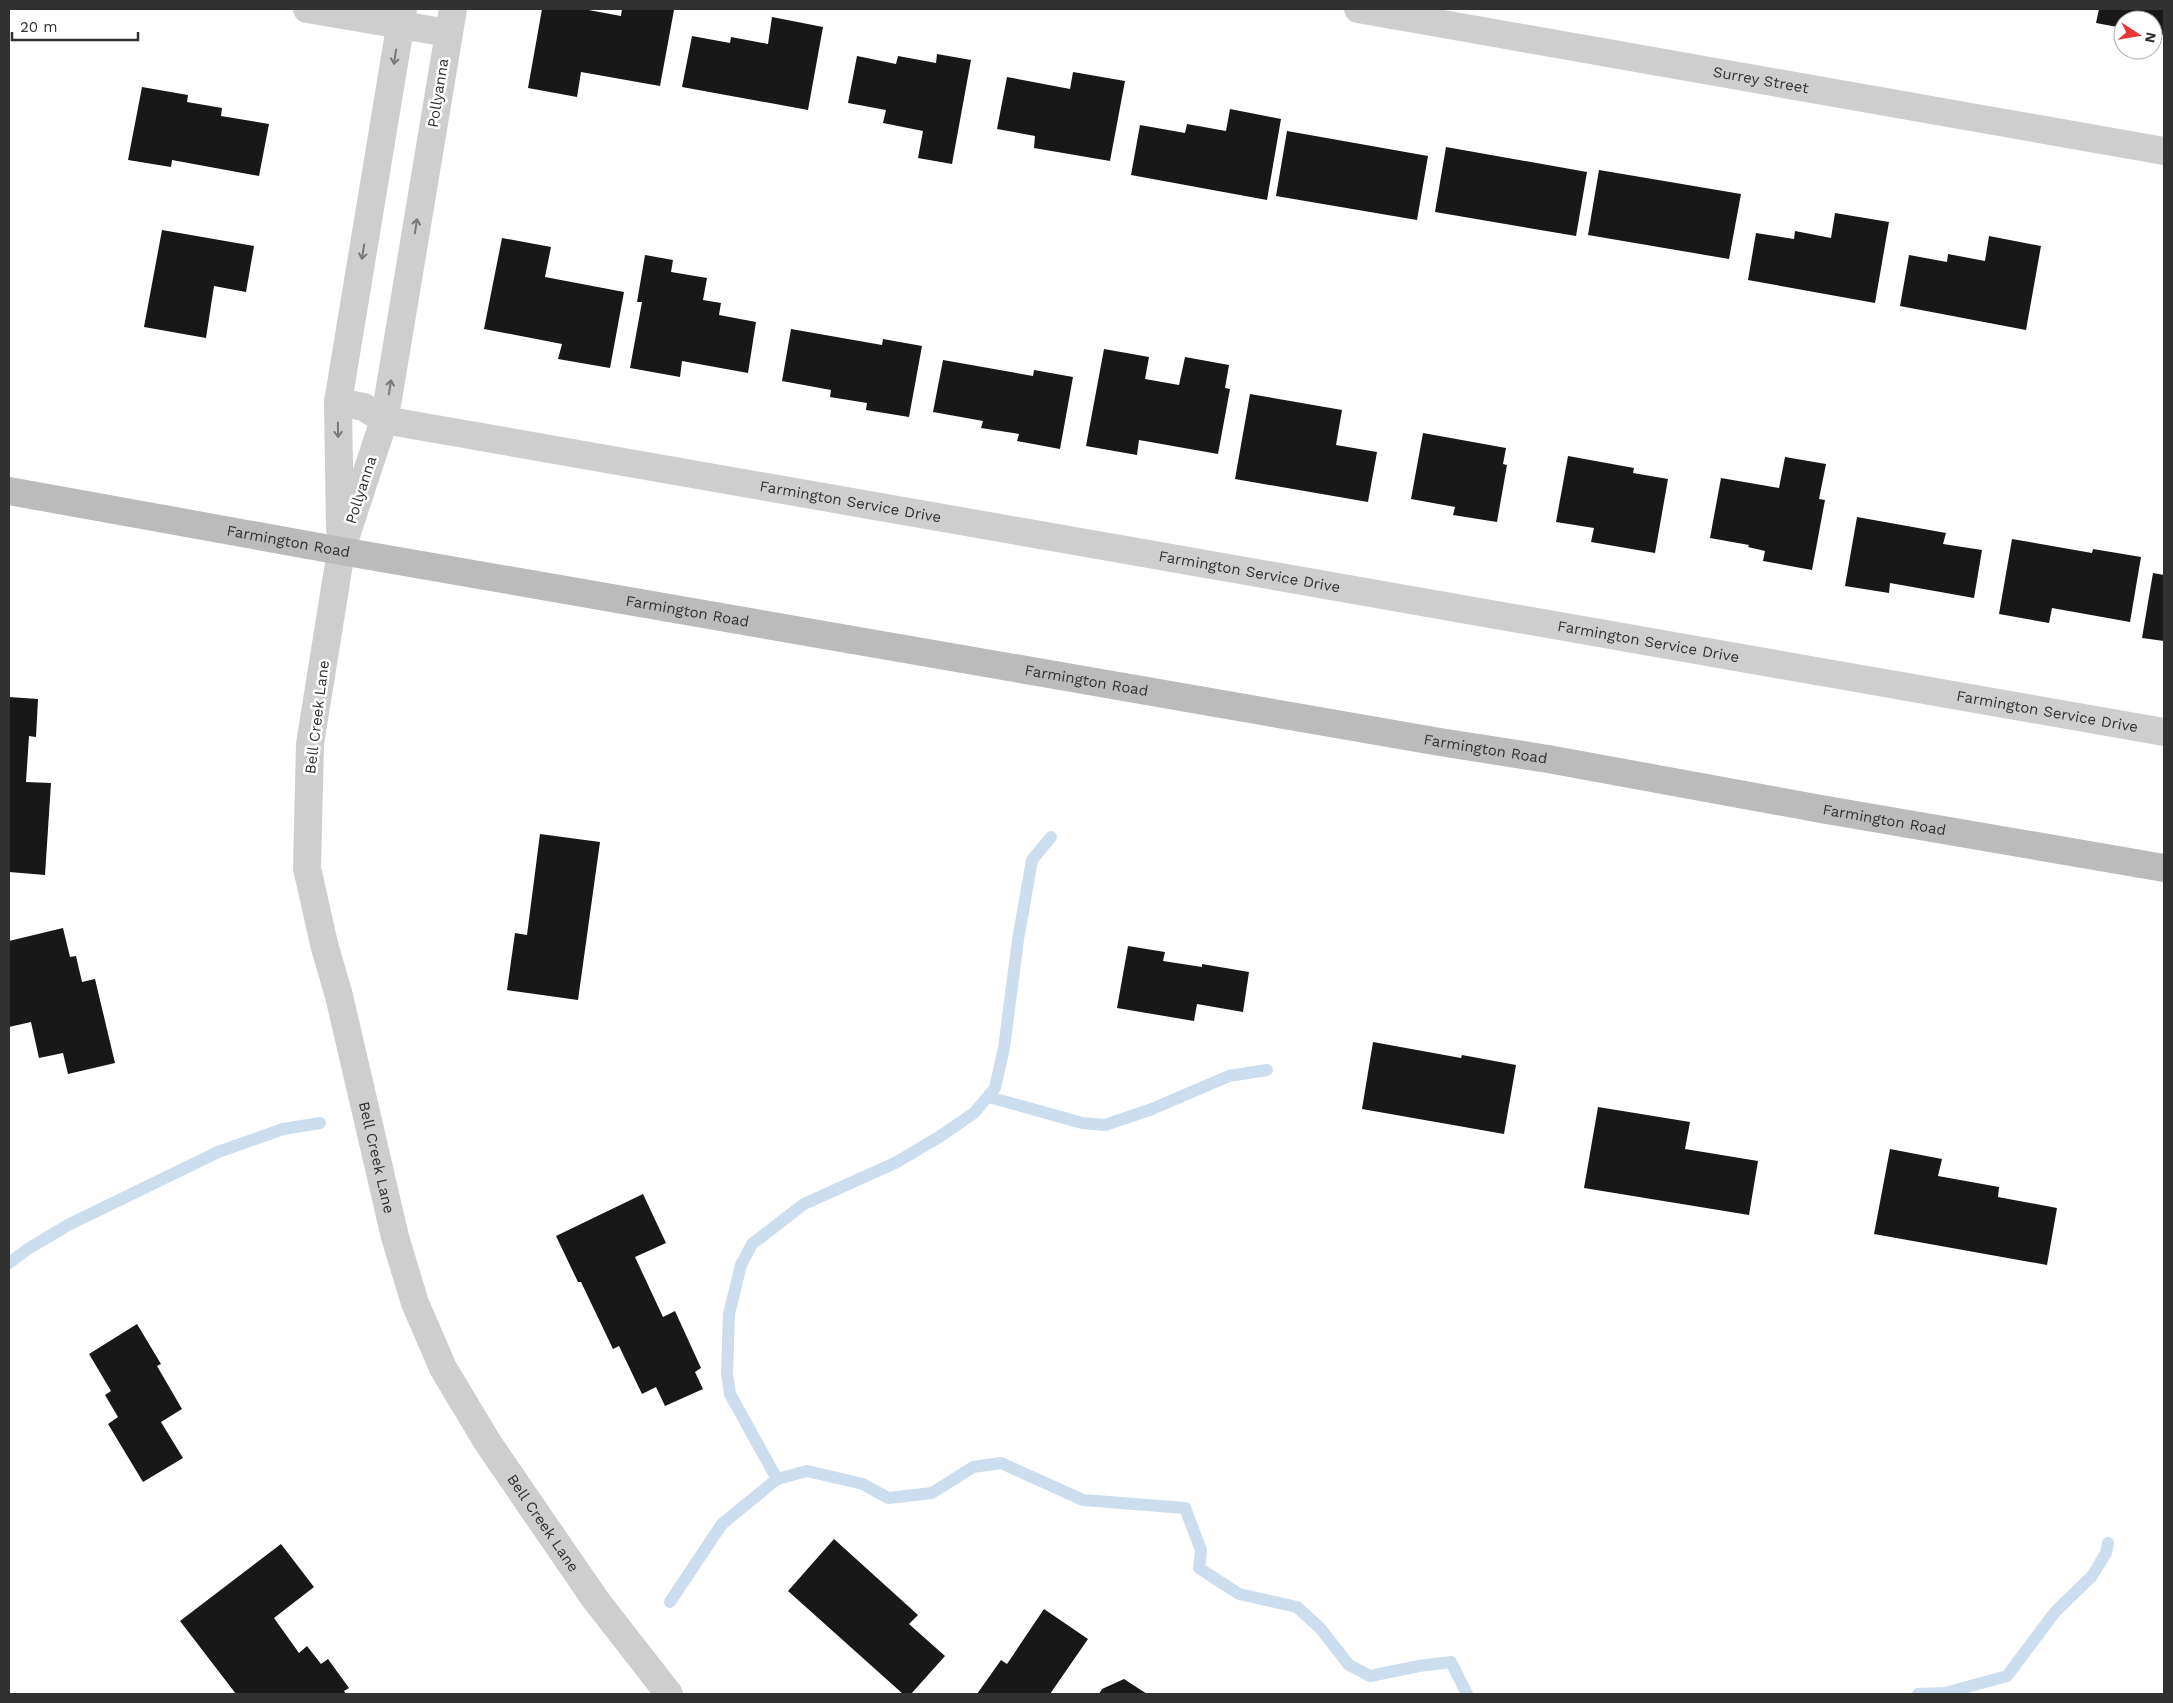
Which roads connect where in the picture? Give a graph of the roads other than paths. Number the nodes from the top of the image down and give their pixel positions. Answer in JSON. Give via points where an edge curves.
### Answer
{"nodes":[{"id":1,"x":307,"y":9,"type":"edge"},
{"id":2,"x":1358,"y":9,"type":"edge"},
{"id":3,"x":402,"y":16,"type":"edge"},
{"id":4,"x":450,"y":21,"type":"edge"},
{"id":5,"x":2164,"y":151,"type":"edge"},
{"id":6,"x":338,"y":402,"type":"junction"},
{"id":7,"x":384,"y":420,"type":"junction"},
{"id":8,"x":9,"y":490,"type":"edge"},
{"id":9,"x":341,"y":550,"type":"junction"},
{"id":10,"x":2164,"y":732,"type":"edge"},
{"id":11,"x":2164,"y":868,"type":"edge"},
{"id":12,"x":668,"y":1694,"type":"edge"}],
"edges":[{"from":1,"to":3,"type":"street"},
{"from":2,"to":5,"type":"street","name":"Surrey Street"},
{"from":3,"to":4,"type":"street"},
{"from":3,"to":6,"type":"street","name":"Pollyanna","one_way":true},
{"from":7,"to":4,"type":"street","name":"Pollyanna","one_way":true},
{"from":6,"to":7,"type":"street","name":"Farmington Service Drive","via":[[364,407]]},
{"from":6,"to":9,"type":"street","name":"Pollyanna","one_way":true},
{"from":7,"to":9,"type":"street","name":"Pollyanna"},
{"from":7,"to":10,"type":"street","name":"Farmington Service Drive"},
{"from":8,"to":9,"type":"main road","name":"Farmington Road"},
{"from":9,"to":11,"type":"main road","name":"Farmington Road"},
{"from":9,"to":12,"type":"street","name":"Bell Creek Lane","via":[[310,744],[307,868],[395,1237],[415,1303],[442,1368],[488,1443],[584,1583]]}]}
